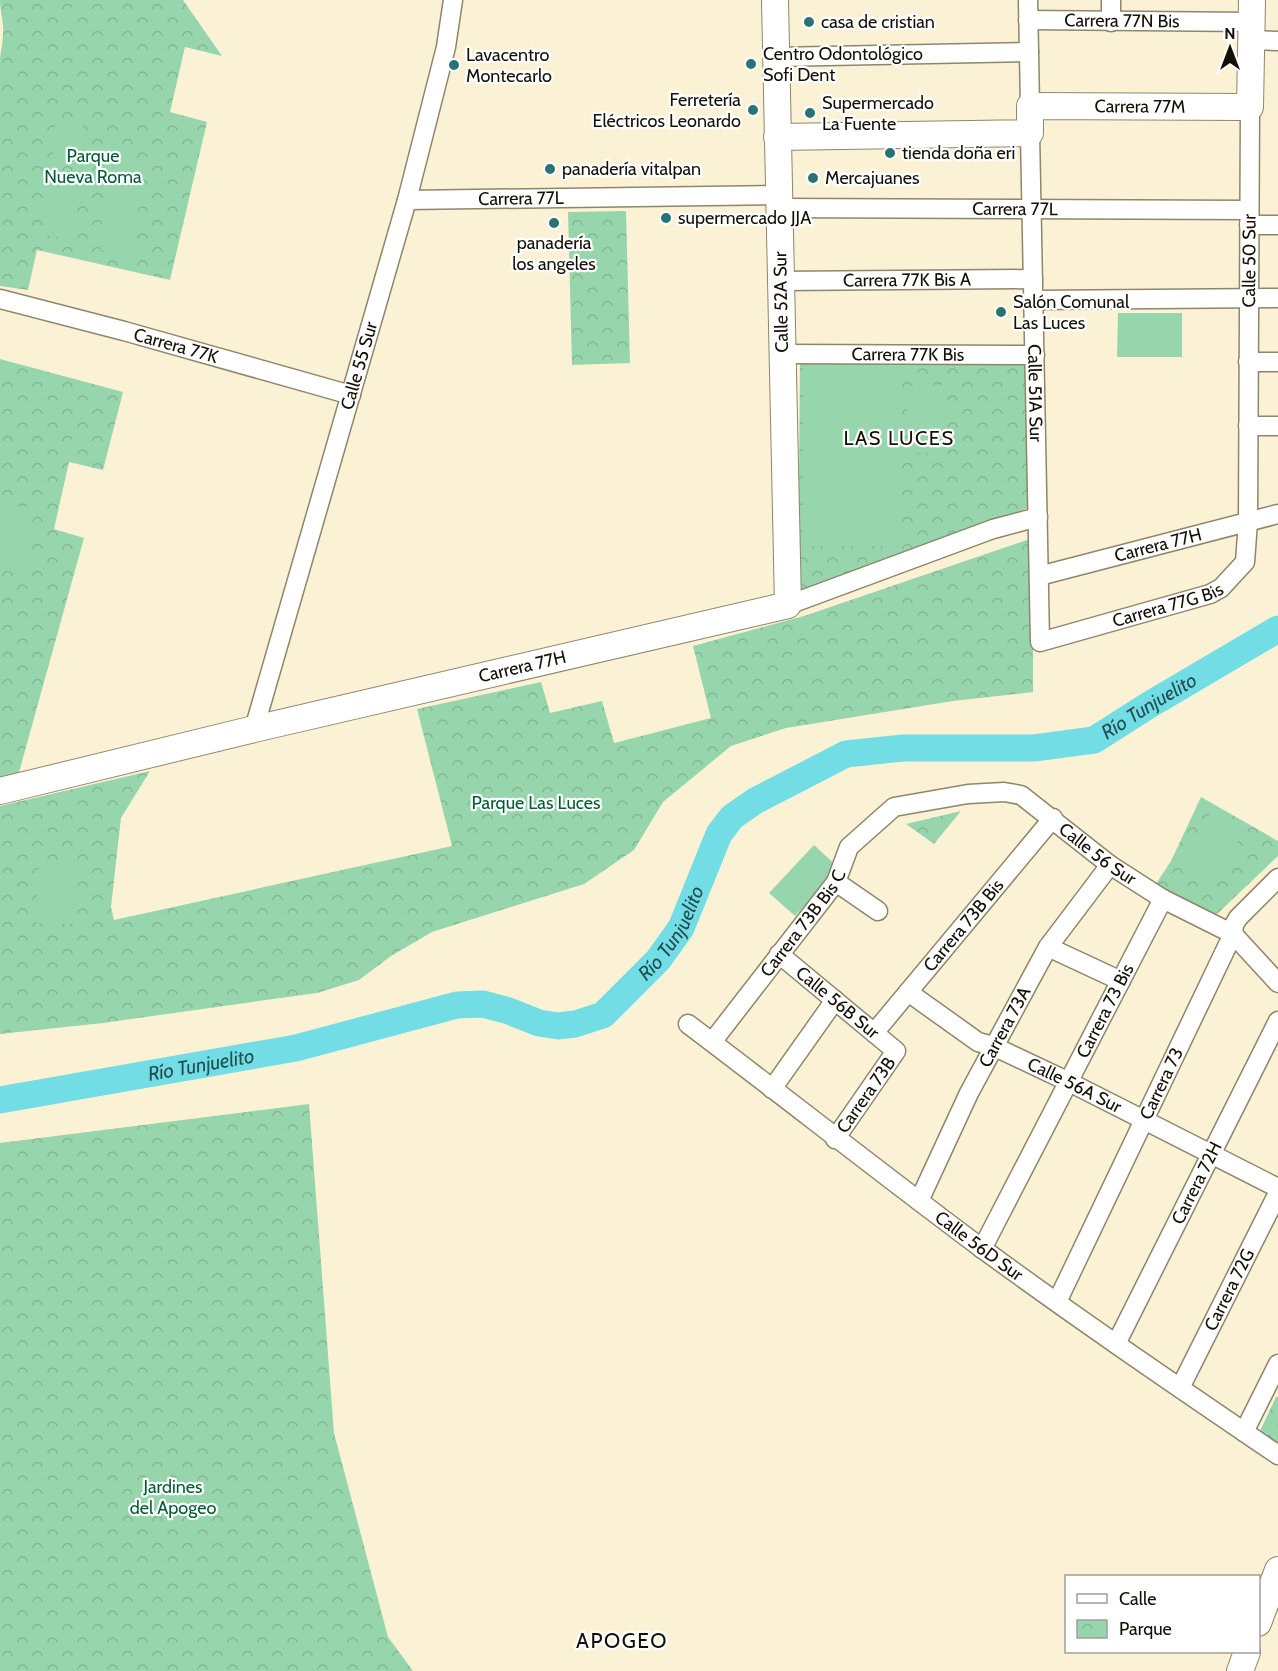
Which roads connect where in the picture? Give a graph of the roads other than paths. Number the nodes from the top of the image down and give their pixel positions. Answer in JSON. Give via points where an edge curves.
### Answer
{"nodes":[{"id":1,"x":453,"y":0,"type":"edge"},
{"id":2,"x":774,"y":0,"type":"edge"},
{"id":3,"x":1028,"y":0,"type":"edge"},
{"id":4,"x":1111,"y":0,"type":"edge"},
{"id":5,"x":1028,"y":20,"type":"junction"},
{"id":6,"x":1252,"y":21,"type":"edge"},
{"id":7,"x":1111,"y":22,"type":"junction"},
{"id":8,"x":1278,"y":41,"type":"edge"},
{"id":9,"x":1029,"y":52,"type":"junction"},
{"id":10,"x":776,"y":57,"type":"junction"},
{"id":11,"x":1030,"y":106,"type":"junction"},
{"id":12,"x":1250,"y":107,"type":"junction"},
{"id":13,"x":1030,"y":133,"type":"junction"},
{"id":14,"x":777,"y":137,"type":"junction"},
{"id":15,"x":407,"y":200,"type":"junction"},
{"id":16,"x":779,"y":202,"type":"junction"},
{"id":17,"x":1032,"y":209,"type":"junction"},
{"id":18,"x":1249,"y":218,"type":"junction"},
{"id":19,"x":1278,"y":225,"type":"edge"},
{"id":20,"x":1033,"y":279,"type":"junction"},
{"id":21,"x":781,"y":281,"type":"junction"},
{"id":22,"x":1249,"y":298,"type":"junction"},
{"id":23,"x":1278,"y":298,"type":"edge"},
{"id":24,"x":0,"y":299,"type":"edge"},
{"id":25,"x":1034,"y":300,"type":"junction"},
{"id":26,"x":782,"y":354,"type":"junction"},
{"id":27,"x":1035,"y":355,"type":"junction"},
{"id":28,"x":1248,"y":362,"type":"junction"},
{"id":29,"x":1278,"y":362,"type":"edge"},
{"id":30,"x":351,"y":395,"type":"junction"},
{"id":31,"x":1248,"y":426,"type":"junction"},
{"id":32,"x":1278,"y":426,"type":"edge"},
{"id":33,"x":1278,"y":514,"type":"edge"},
{"id":34,"x":1038,"y":517,"type":"junction"},
{"id":35,"x":1248,"y":522,"type":"junction"},
{"id":36,"x":1040,"y":576,"type":"junction"},
{"id":37,"x":788,"y":605,"type":"junction"},
{"id":38,"x":1040,"y":642,"type":"joint"},
{"id":39,"x":254,"y":729,"type":"junction"},
{"id":40,"x":0,"y":791,"type":"edge"},
{"id":41,"x":894,"y":807,"type":"joint"},
{"id":42,"x":1053,"y":818,"type":"junction"},
{"id":43,"x":1110,"y":865,"type":"junction"},
{"id":44,"x":1278,"y":878,"type":"edge"},
{"id":45,"x":836,"y":882,"type":"junction"},
{"id":46,"x":1164,"y":899,"type":"junction"},
{"id":47,"x":878,"y":911,"type":"dead end"},
{"id":48,"x":1233,"y":934,"type":"junction"},
{"id":49,"x":1048,"y":947,"type":"junction"},
{"id":50,"x":779,"y":954,"type":"junction"},
{"id":51,"x":1121,"y":981,"type":"junction"},
{"id":52,"x":1278,"y":983,"type":"edge"},
{"id":53,"x":908,"y":992,"type":"junction"},
{"id":54,"x":835,"y":1000,"type":"junction"},
{"id":55,"x":1278,"y":1021,"type":"edge"},
{"id":56,"x":688,"y":1024,"type":"dead end"},
{"id":57,"x":874,"y":1033,"type":"junction"},
{"id":58,"x":712,"y":1042,"type":"junction"},
{"id":59,"x":993,"y":1046,"type":"junction"},
{"id":60,"x":896,"y":1051,"type":"joint"},
{"id":61,"x":1069,"y":1082,"type":"junction"},
{"id":62,"x":772,"y":1089,"type":"junction"},
{"id":63,"x":1144,"y":1120,"type":"junction"},
{"id":64,"x":836,"y":1139,"type":"junction"},
{"id":65,"x":1212,"y":1154,"type":"junction"},
{"id":66,"x":1278,"y":1188,"type":"edge"},
{"id":67,"x":1278,"y":1193,"type":"edge"},
{"id":68,"x":919,"y":1201,"type":"junction"},
{"id":69,"x":982,"y":1249,"type":"junction"},
{"id":70,"x":1057,"y":1302,"type":"junction"},
{"id":71,"x":1116,"y":1344,"type":"junction"},
{"id":72,"x":1278,"y":1364,"type":"edge"},
{"id":73,"x":1180,"y":1388,"type":"junction"},
{"id":74,"x":1245,"y":1432,"type":"junction"},
{"id":75,"x":1278,"y":1455,"type":"edge"},
{"id":76,"x":1278,"y":1570,"type":"edge"},
{"id":77,"x":1268,"y":1612,"type":"edge"},
{"id":78,"x":1247,"y":1653,"type":"edge"},
{"id":79,"x":1240,"y":1671,"type":"edge"}],
"edges":[{"from":1,"to":15,"type":"street","name":"Calle 55 Sur","via":[[446,48]]},
{"from":2,"to":10,"type":"street","name":"Calle 52A Sur"},
{"from":3,"to":5,"type":"street","name":"Calle 51A Sur"},
{"from":4,"to":7,"type":"street"},
{"from":5,"to":7,"type":"street","name":"Carrera 77N Bis"},
{"from":5,"to":9,"type":"street","name":"Calle 51A Sur"},
{"from":6,"to":7,"type":"street","name":"Carrera 77N Bis"},
{"from":6,"to":8,"type":"street","name":"Carrera 77N Bis"},
{"from":6,"to":12,"type":"street","name":"Calle 50 Sur"},
{"from":9,"to":10,"type":"street"},
{"from":9,"to":11,"type":"street","name":"Calle 51A Sur"},
{"from":10,"to":14,"type":"street","name":"Calle 52A Sur"},
{"from":11,"to":12,"type":"street","name":"Carrera 77M"},
{"from":11,"to":13,"type":"street","name":"Calle 51A Sur"},
{"from":12,"to":18,"type":"street","name":"Calle 50 Sur"},
{"from":13,"to":14,"type":"street"},
{"from":13,"to":17,"type":"street","name":"Calle 51A Sur"},
{"from":14,"to":16,"type":"street","name":"Calle 52A Sur"},
{"from":15,"to":16,"type":"street","name":"Carrera 77L"},
{"from":15,"to":30,"type":"street","name":"Calle 55 Sur"},
{"from":16,"to":17,"type":"street","name":"Carrera 77L"},
{"from":16,"to":21,"type":"street","name":"Calle 52A Sur"},
{"from":17,"to":18,"type":"street","name":"Carrera 77L"},
{"from":17,"to":20,"type":"street","name":"Calle 51A Sur"},
{"from":18,"to":19,"type":"street","name":"Carrera 77L"},
{"from":18,"to":22,"type":"street","name":"Calle 50 Sur"},
{"from":20,"to":21,"type":"street","name":"Carrera 77K Bis A"},
{"from":20,"to":25,"type":"street","name":"Calle 51A Sur"},
{"from":21,"to":26,"type":"street","name":"Calle 52A Sur"},
{"from":22,"to":23,"type":"street"},
{"from":22,"to":25,"type":"street"},
{"from":22,"to":28,"type":"street","name":"Calle 50 Sur"},
{"from":24,"to":30,"type":"street","name":"Carrera 77K"},
{"from":25,"to":27,"type":"street","name":"Calle 51A Sur"},
{"from":26,"to":27,"type":"street","name":"Carrera 77K Bis"},
{"from":26,"to":37,"type":"street","name":"Calle 52A Sur"},
{"from":27,"to":34,"type":"street","name":"Calle 51A Sur"},
{"from":28,"to":29,"type":"street"},
{"from":28,"to":31,"type":"street","name":"Calle 50 Sur"},
{"from":30,"to":39,"type":"street","name":"Calle 55 Sur"},
{"from":31,"to":32,"type":"street"},
{"from":31,"to":35,"type":"street","name":"Calle 50 Sur"},
{"from":33,"to":35,"type":"street","name":"Carrera 77H"},
{"from":34,"to":36,"type":"street","name":"Calle 51A Sur"},
{"from":34,"to":37,"type":"street","name":"Carrera 77H","via":[[993,529]]},
{"from":35,"to":36,"type":"street","name":"Carrera 77H"},
{"from":35,"to":38,"type":"street","name":"Carrera 77G Bis","via":[[1245,562],[1221,588]]},
{"from":36,"to":38,"type":"street","name":"Calle 51A Sur"},
{"from":37,"to":39,"type":"street","name":"Carrera 77H"},
{"from":39,"to":40,"type":"street","name":"Carrera 77H"},
{"from":41,"to":42,"type":"street","name":"Calle 56 Sur","via":[[1004,792],[1022,795]]},
{"from":41,"to":45,"type":"street","name":"Carrera 73B Bis C","via":[[849,847]]},
{"from":42,"to":43,"type":"street","name":"Calle 56 Sur"},
{"from":42,"to":53,"type":"street","name":"Carrera 73B Bis"},
{"from":43,"to":46,"type":"street","name":"Calle 56 Sur"},
{"from":43,"to":49,"type":"street","name":"Carrera 73A"},
{"from":44,"to":48,"type":"street","name":"Carrera 73","via":[[1238,918]]},
{"from":45,"to":47,"type":"street"},
{"from":45,"to":50,"type":"street","name":"Carrera 73B Bis C"},
{"from":46,"to":48,"type":"street","name":"Calle 56 Sur"},
{"from":46,"to":51,"type":"street","name":"Carrera 73 Bis"},
{"from":48,"to":52,"type":"street","name":"Calle 56 Sur"},
{"from":48,"to":63,"type":"street","name":"Carrera 73"},
{"from":49,"to":51,"type":"street"},
{"from":49,"to":59,"type":"street","name":"Carrera 73A"},
{"from":50,"to":54,"type":"street","name":"Calle 56B Sur"},
{"from":50,"to":58,"type":"street","name":"Carrera 73B Bis C"},
{"from":51,"to":61,"type":"street","name":"Carrera 73 Bis"},
{"from":53,"to":57,"type":"street","name":"Carrera 73B Bis"},
{"from":53,"to":59,"type":"street","name":"Calle 56A Sur","via":[[978,1042]]},
{"from":54,"to":57,"type":"street","name":"Calle 56B Sur"},
{"from":54,"to":62,"type":"street"},
{"from":55,"to":65,"type":"street","name":"Carrera 72H"},
{"from":56,"to":58,"type":"street","name":"Calle 56D Sur"},
{"from":57,"to":60,"type":"street","name":"Calle 56B Sur"},
{"from":58,"to":62,"type":"street","name":"Calle 56D Sur"},
{"from":59,"to":61,"type":"street","name":"Calle 56A Sur"},
{"from":59,"to":68,"type":"street","name":"Carrera 73A"},
{"from":60,"to":64,"type":"street","name":"Carrera 73B"},
{"from":61,"to":63,"type":"street","name":"Calle 56A Sur"},
{"from":61,"to":69,"type":"street","name":"Carrera 73 Bis"},
{"from":62,"to":64,"type":"street","name":"Calle 56D Sur"},
{"from":63,"to":65,"type":"street","name":"Calle 56A Sur"},
{"from":63,"to":70,"type":"street","name":"Carrera 73"},
{"from":64,"to":68,"type":"street","name":"Calle 56D Sur"},
{"from":65,"to":66,"type":"street","name":"Calle 56A Sur"},
{"from":65,"to":71,"type":"street","name":"Carrera 72H"},
{"from":67,"to":73,"type":"street","name":"Carrera 72G"},
{"from":68,"to":69,"type":"street","name":"Calle 56D Sur"},
{"from":69,"to":70,"type":"street","name":"Calle 56D Sur"},
{"from":70,"to":71,"type":"street","name":"Calle 56D Sur"},
{"from":71,"to":73,"type":"street","name":"Calle 56D Sur"},
{"from":72,"to":74,"type":"street"},
{"from":73,"to":74,"type":"street","name":"Calle 56D Sur"},
{"from":74,"to":75,"type":"street","name":"Calle 56D Sur"},
{"from":76,"to":77,"type":"street"},
{"from":78,"to":79,"type":"street"}]}
